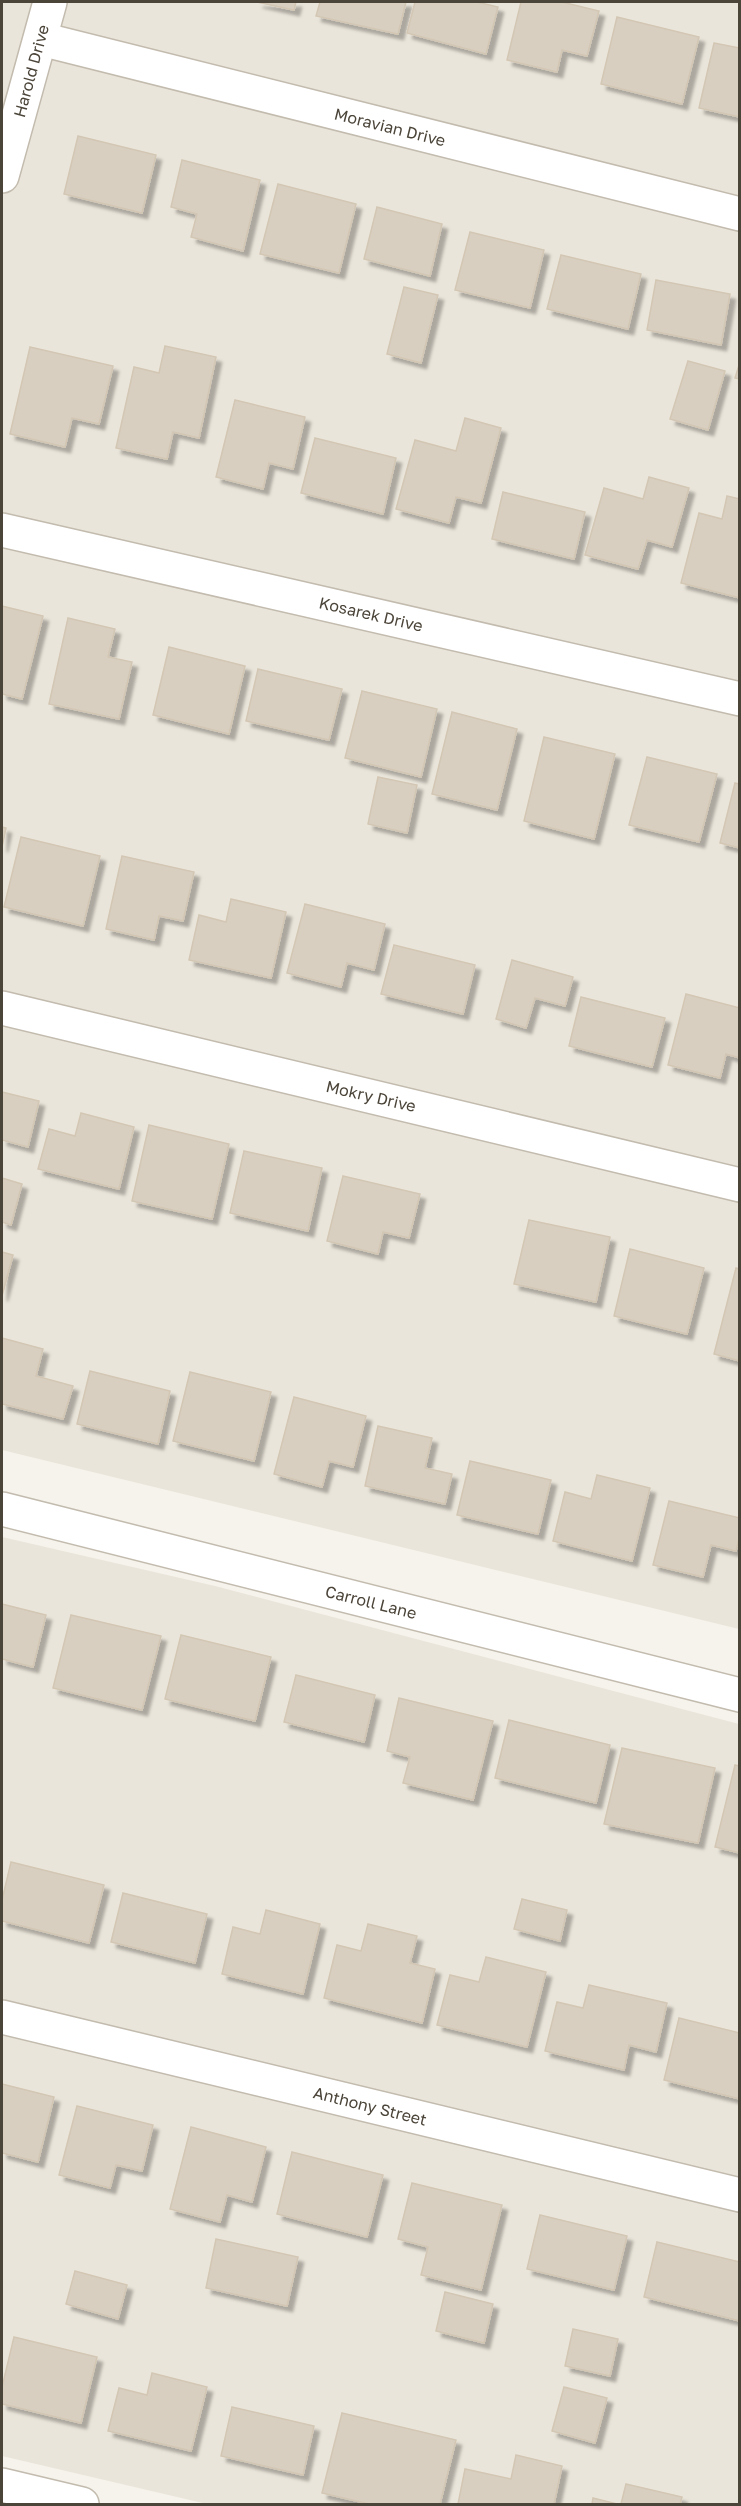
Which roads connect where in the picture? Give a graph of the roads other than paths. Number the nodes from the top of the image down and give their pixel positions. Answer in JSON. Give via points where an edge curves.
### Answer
{"nodes":[{"id":1,"x":50,"y":2,"type":"edge"},
{"id":2,"x":40,"y":39,"type":"junction"},
{"id":3,"x":2,"y":176,"type":"edge"},
{"id":4,"x":740,"y":214,"type":"edge"},
{"id":5,"x":2,"y":530,"type":"edge"},
{"id":6,"x":740,"y":699,"type":"edge"},
{"id":7,"x":2,"y":1008,"type":"edge"},
{"id":8,"x":740,"y":1185,"type":"edge"},
{"id":9,"x":2,"y":1509,"type":"edge"},
{"id":10,"x":740,"y":1695,"type":"edge"},
{"id":11,"x":2,"y":2017,"type":"edge"},
{"id":12,"x":740,"y":2194,"type":"edge"},
{"id":13,"x":2,"y":2485,"type":"edge"},
{"id":14,"x":82,"y":2505,"type":"edge"}],
"edges":[{"from":1,"to":2,"type":"street","name":"Harold Drive"},
{"from":2,"to":3,"type":"street","name":"Harold Drive"},
{"from":2,"to":4,"type":"street","name":"Moravian Drive"},
{"from":5,"to":6,"type":"street","name":"Kosarek Drive"},
{"from":7,"to":8,"type":"street","name":"Mokry Drive"},
{"from":9,"to":10,"type":"street","name":"Carroll Lane"},
{"from":11,"to":12,"type":"street","name":"Anthony Street"},
{"from":13,"to":14,"type":"street"}]}
